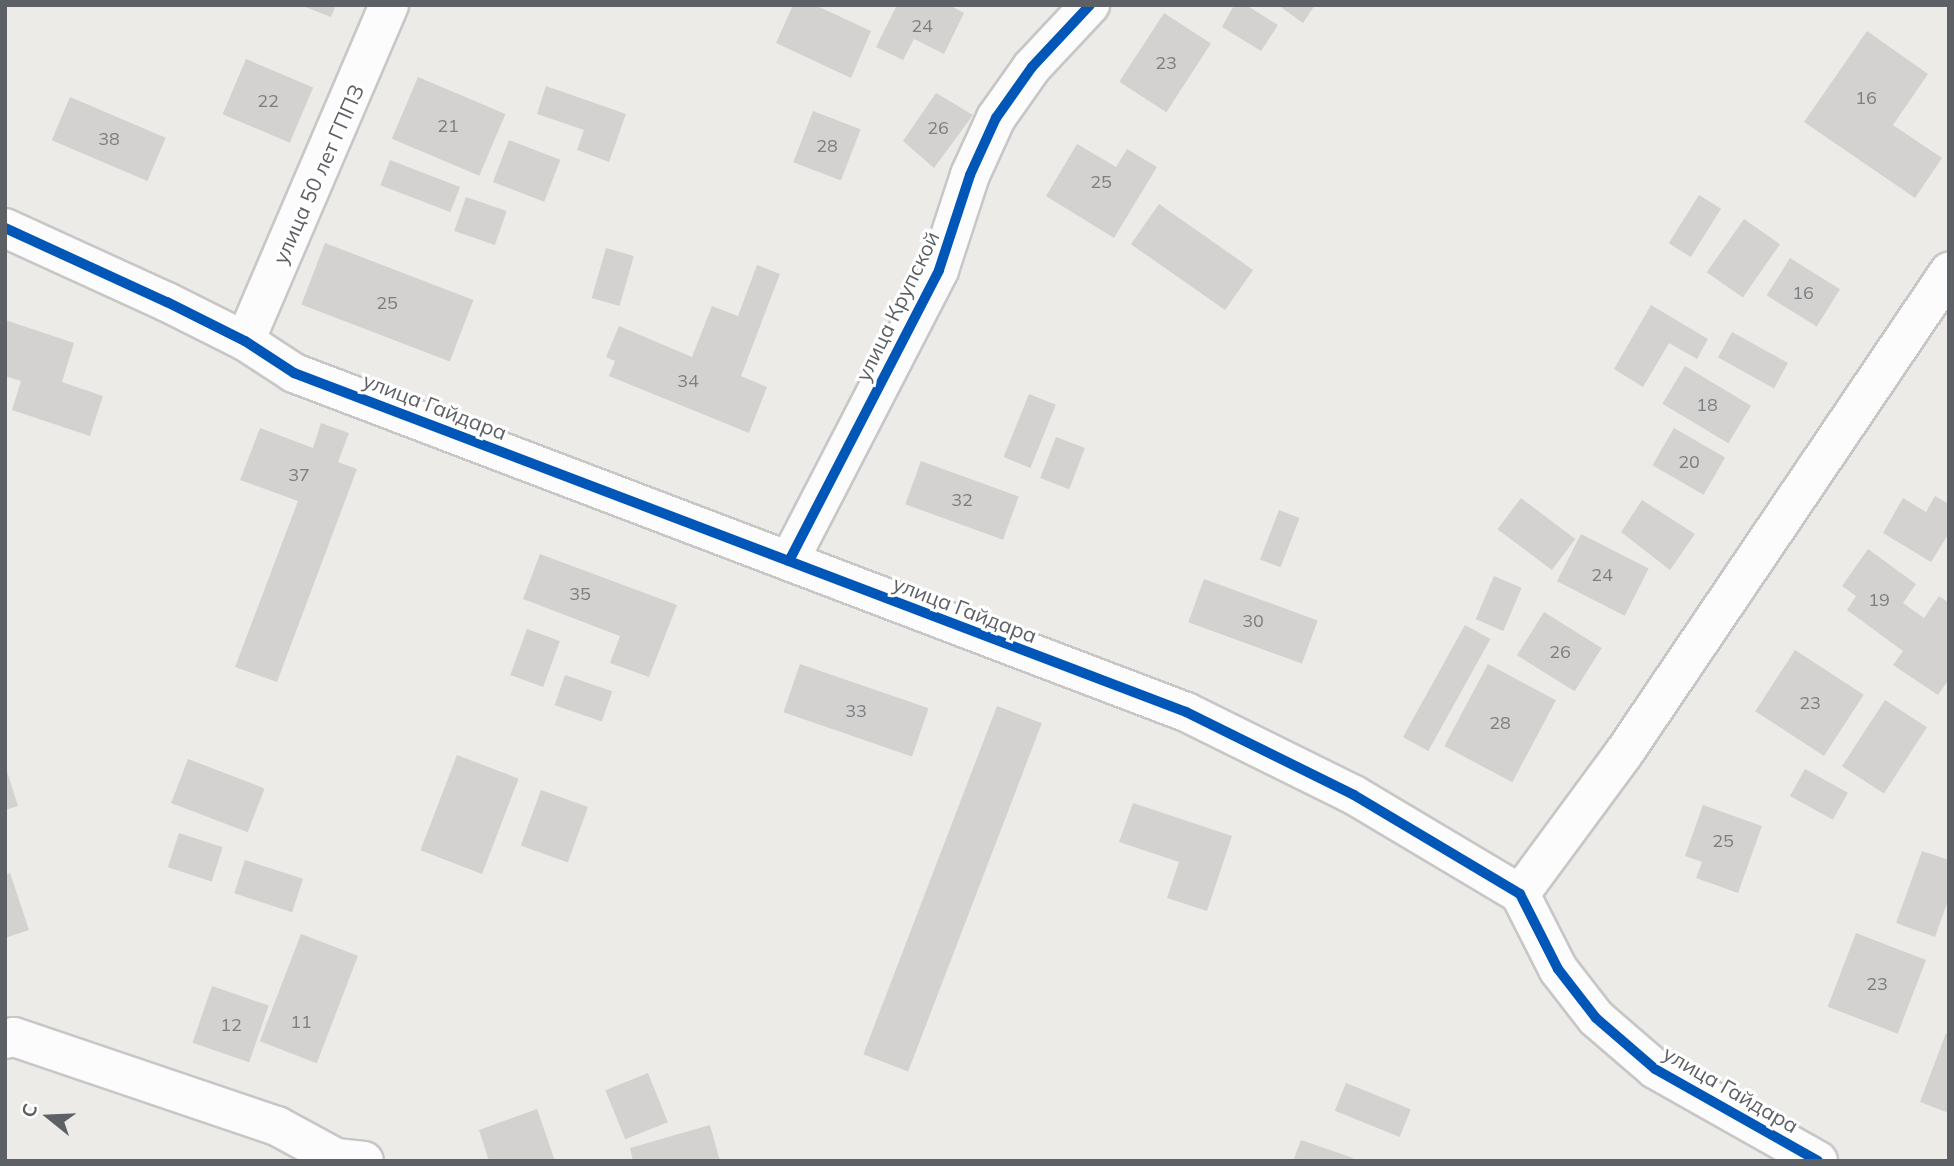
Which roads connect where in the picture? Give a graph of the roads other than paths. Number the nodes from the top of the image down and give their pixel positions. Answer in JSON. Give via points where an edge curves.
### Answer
{"nodes":[{"id":1,"x":389,"y":5,"type":"edge"},
{"id":2,"x":1090,"y":5,"type":"edge"},
{"id":3,"x":5,"y":228,"type":"edge"},
{"id":4,"x":1949,"y":272,"type":"edge"},
{"id":5,"x":245,"y":341,"type":"junction"},
{"id":6,"x":789,"y":561,"type":"junction"},
{"id":7,"x":1520,"y":894,"type":"junction"},
{"id":8,"x":5,"y":1039,"type":"edge"},
{"id":9,"x":345,"y":1160,"type":"edge"},
{"id":10,"x":1818,"y":1161,"type":"edge"}],
"edges":[{"from":1,"to":5,"type":"street","name":"улица 50 лет ГППЗ"},
{"from":2,"to":6,"type":"street","name":"улица Крупской","via":[[1032,66],[996,118],[970,175],[939,270]]},
{"from":3,"to":5,"type":"street","name":"улица Гайдара"},
{"from":4,"to":7,"type":"street","via":[[1624,753]]},
{"from":5,"to":6,"type":"street","name":"улица Гайдара","via":[[294,373]]},
{"from":6,"to":7,"type":"street","name":"улица Гайдара","via":[[1186,712],[1354,794]]},
{"from":7,"to":10,"type":"street","name":"улица Гайдара","via":[[1558,970],[1596,1018],[1655,1069]]},
{"from":8,"to":9,"type":"street","via":[[15,1037],[277,1126]]}]}
